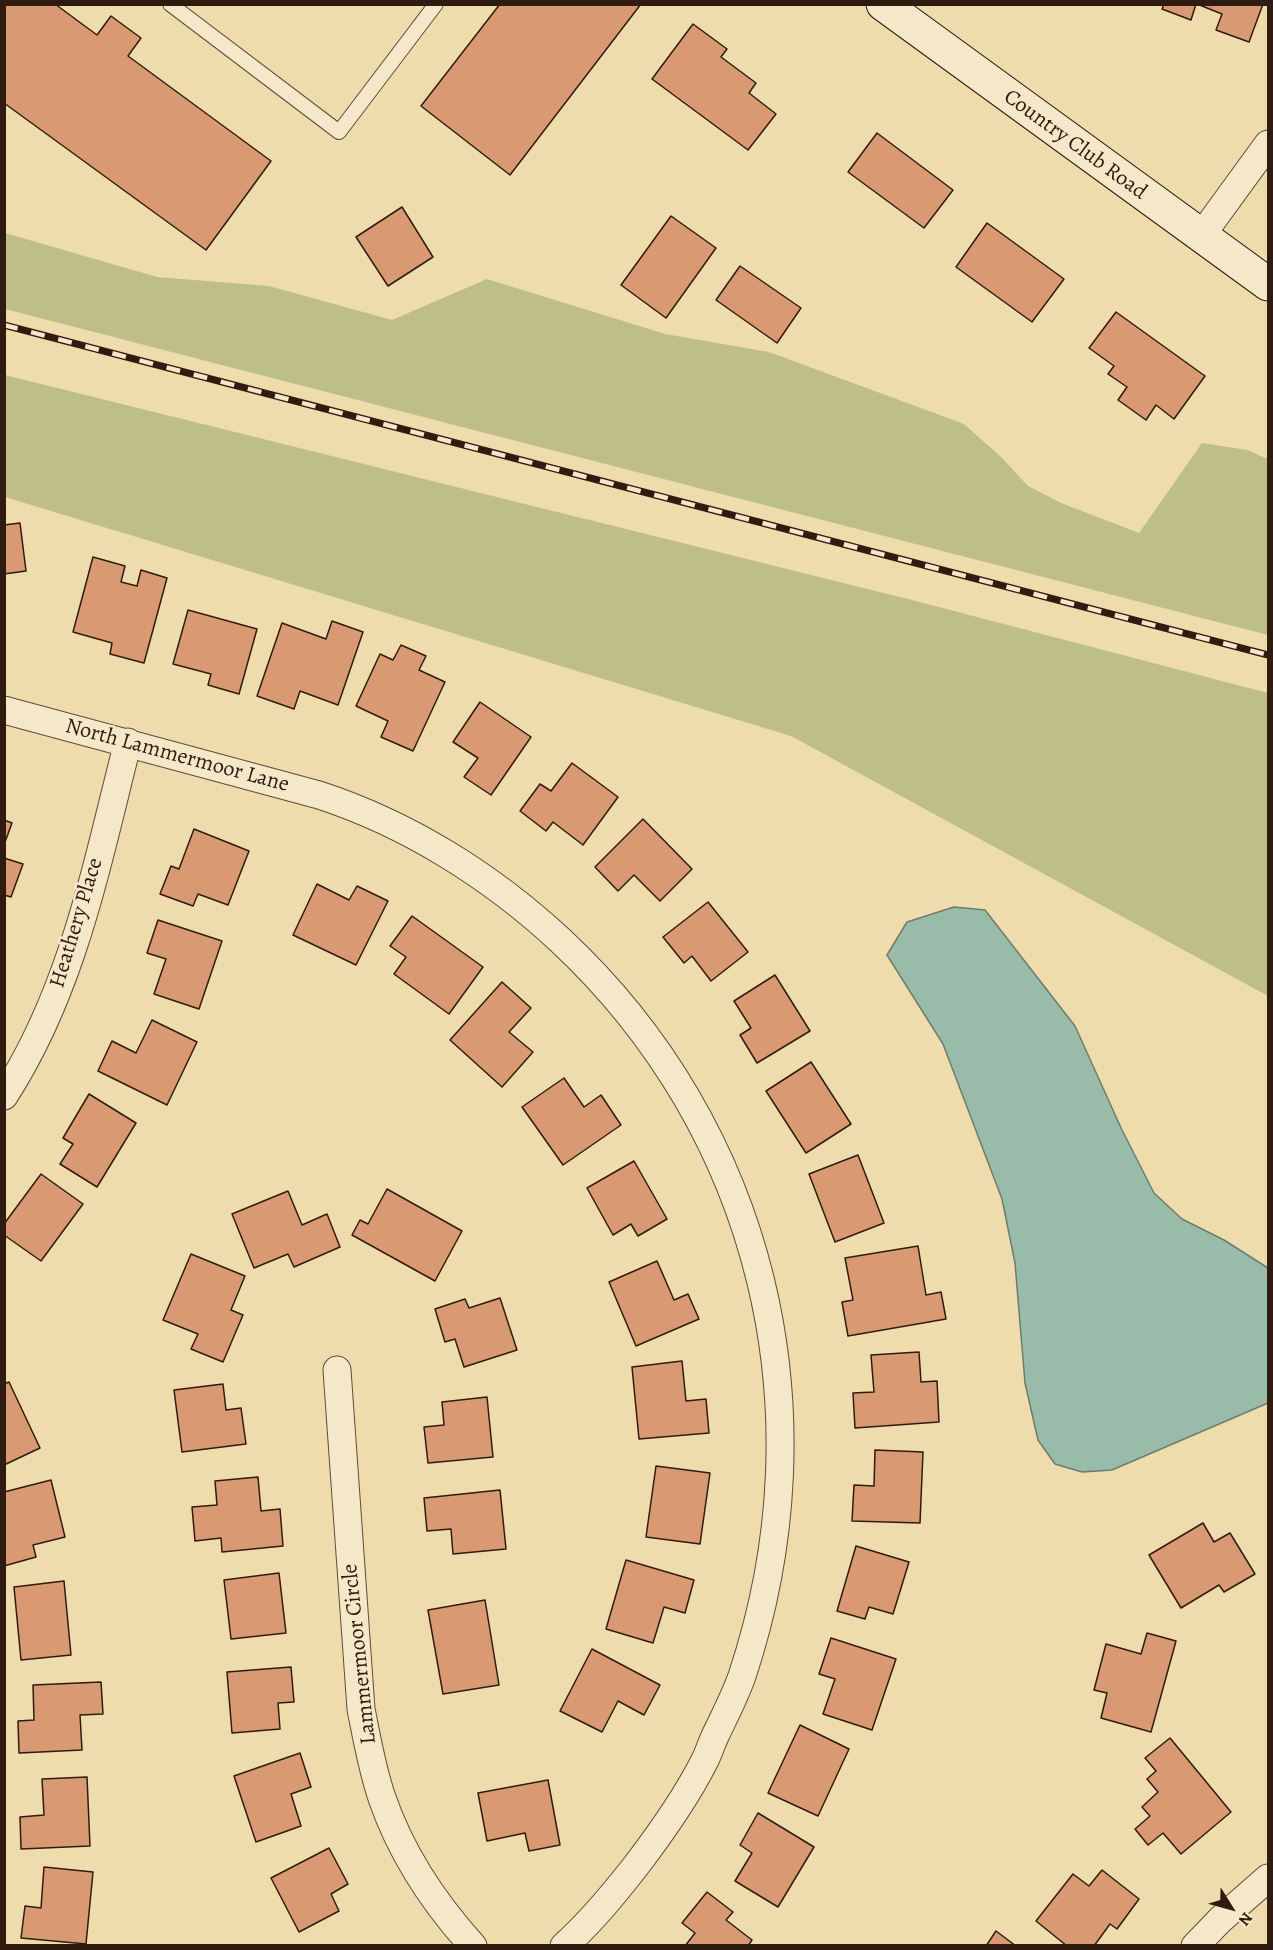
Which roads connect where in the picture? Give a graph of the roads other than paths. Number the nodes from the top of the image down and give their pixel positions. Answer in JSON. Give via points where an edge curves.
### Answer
{"nodes":[{"id":1,"x":170,"y":4,"type":"edge"},
{"id":2,"x":436,"y":4,"type":"edge"},
{"id":3,"x":883,"y":4,"type":"edge"},
{"id":4,"x":1269,"y":144,"type":"edge"},
{"id":5,"x":1201,"y":236,"type":"junction"},
{"id":6,"x":1269,"y":284,"type":"edge"},
{"id":7,"x":4,"y":710,"type":"edge"},
{"id":8,"x":128,"y":742,"type":"junction"},
{"id":9,"x":4,"y":1096,"type":"edge"},
{"id":10,"x":337,"y":1370,"type":"dead end"},
{"id":11,"x":1269,"y":1878,"type":"edge"},
{"id":12,"x":473,"y":1946,"type":"edge"},
{"id":13,"x":564,"y":1946,"type":"edge"},
{"id":14,"x":1195,"y":1946,"type":"edge"}],
"edges":[{"from":1,"to":2,"type":"lane","via":[[339,132]]},
{"from":3,"to":5,"type":"main road","name":"Country Club Road"},
{"from":4,"to":5,"type":"street"},
{"from":5,"to":6,"type":"main road","name":"Country Club Road"},
{"from":7,"to":8,"type":"street","name":"North Lammermoor Lane"},
{"from":8,"to":9,"type":"street","name":"Heathery Place","via":[[78,934],[33,1047]]},
{"from":8,"to":13,"type":"street","name":"North Lammermoor Lane","via":[[349,806],[430,845],[490,883],[579,959],[645,1033],[714,1147],[743,1221],[769,1317],[780,1405],[780,1495],[765,1592],[741,1678],[705,1760],[664,1829],[610,1900]]},
{"from":10,"to":12,"type":"street","name":"Lammermoor Circle","via":[[361,1709],[367,1744],[382,1798],[402,1844],[432,1894]]},
{"from":11,"to":14,"type":"street"}]}
